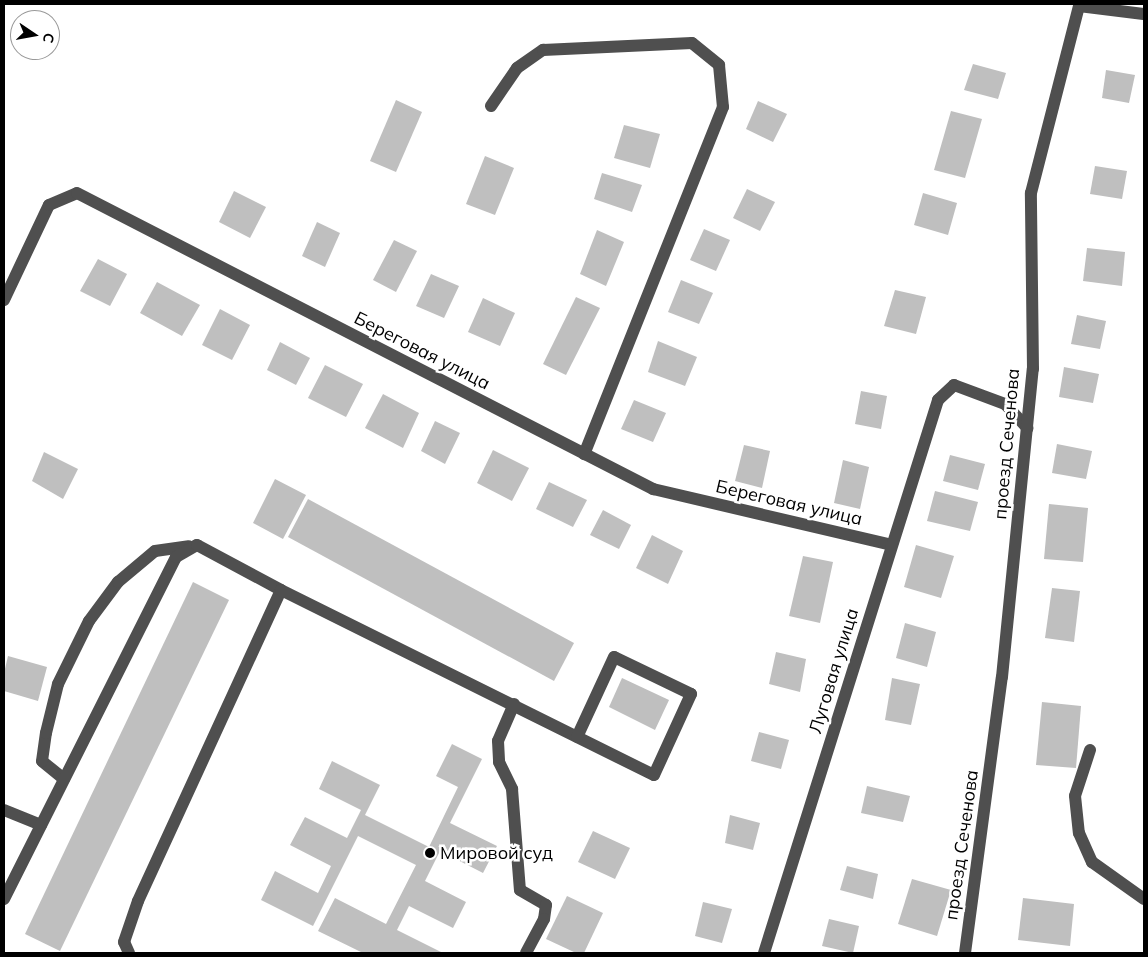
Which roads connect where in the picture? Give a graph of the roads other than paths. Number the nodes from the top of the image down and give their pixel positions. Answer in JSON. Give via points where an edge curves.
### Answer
{"nodes":[{"id":1,"x":1144,"y":14,"type":"edge"},
{"id":2,"x":491,"y":106,"type":"dead end"},
{"id":3,"x":4,"y":300,"type":"edge"},
{"id":4,"x":1027,"y":428,"type":"junction"},
{"id":5,"x":584,"y":454,"type":"junction"},
{"id":6,"x":892,"y":545,"type":"junction"},
{"id":7,"x":197,"y":546,"type":"junction"},
{"id":8,"x":281,"y":590,"type":"junction"},
{"id":9,"x":514,"y":704,"type":"junction"},
{"id":10,"x":577,"y":737,"type":"junction"},
{"id":11,"x":1090,"y":750,"type":"dead end"},
{"id":12,"x":64,"y":779,"type":"junction"},
{"id":13,"x":4,"y":810,"type":"edge"},
{"id":14,"x":41,"y":825,"type":"junction"},
{"id":15,"x":4,"y":899,"type":"edge"},
{"id":16,"x":1144,"y":899,"type":"edge"},
{"id":17,"x":129,"y":953,"type":"edge"},
{"id":18,"x":526,"y":953,"type":"edge"},
{"id":19,"x":764,"y":953,"type":"edge"},
{"id":20,"x":965,"y":953,"type":"edge"}],
"edges":[{"from":1,"to":4,"type":"street","name":"проезд Сеченова","via":[[1079,6],[1031,193],[1033,369]]},
{"from":2,"to":5,"type":"street","via":[[517,68],[544,50],[692,43],[719,65],[723,107]]},
{"from":3,"to":5,"type":"street","name":"Береговая улица","via":[[49,206],[77,193]]},
{"from":4,"to":6,"type":"street","name":"Луговая улица","via":[[1004,404],[954,385],[938,400]]},
{"from":4,"to":20,"type":"street","name":"проезд Сеченова","via":[[1002,678]]},
{"from":5,"to":6,"type":"street","name":"Береговая улица","via":[[653,489]]},
{"from":6,"to":19,"type":"street","name":"Луговая улица"},
{"from":7,"to":8,"type":"street"},
{"from":7,"to":12,"type":"street","via":[[176,557]]},
{"from":7,"to":12,"type":"street","via":[[155,551],[118,582],[90,621],[58,684],[46,734],[42,761]]},
{"from":8,"to":9,"type":"street"},
{"from":8,"to":17,"type":"street","via":[[138,902],[124,942]]},
{"from":9,"to":10,"type":"street"},
{"from":9,"to":18,"type":"street","via":[[498,741],[499,762],[512,789],[520,890],[546,905],[544,919]]},
{"from":10,"to":10,"type":"street","via":[[654,776],[691,694],[614,657]]},
{"from":11,"to":16,"type":"street","via":[[1075,796],[1078,833],[1092,862]]},
{"from":12,"to":14,"type":"street"},
{"from":13,"to":14,"type":"street"},
{"from":14,"to":15,"type":"street"}]}
